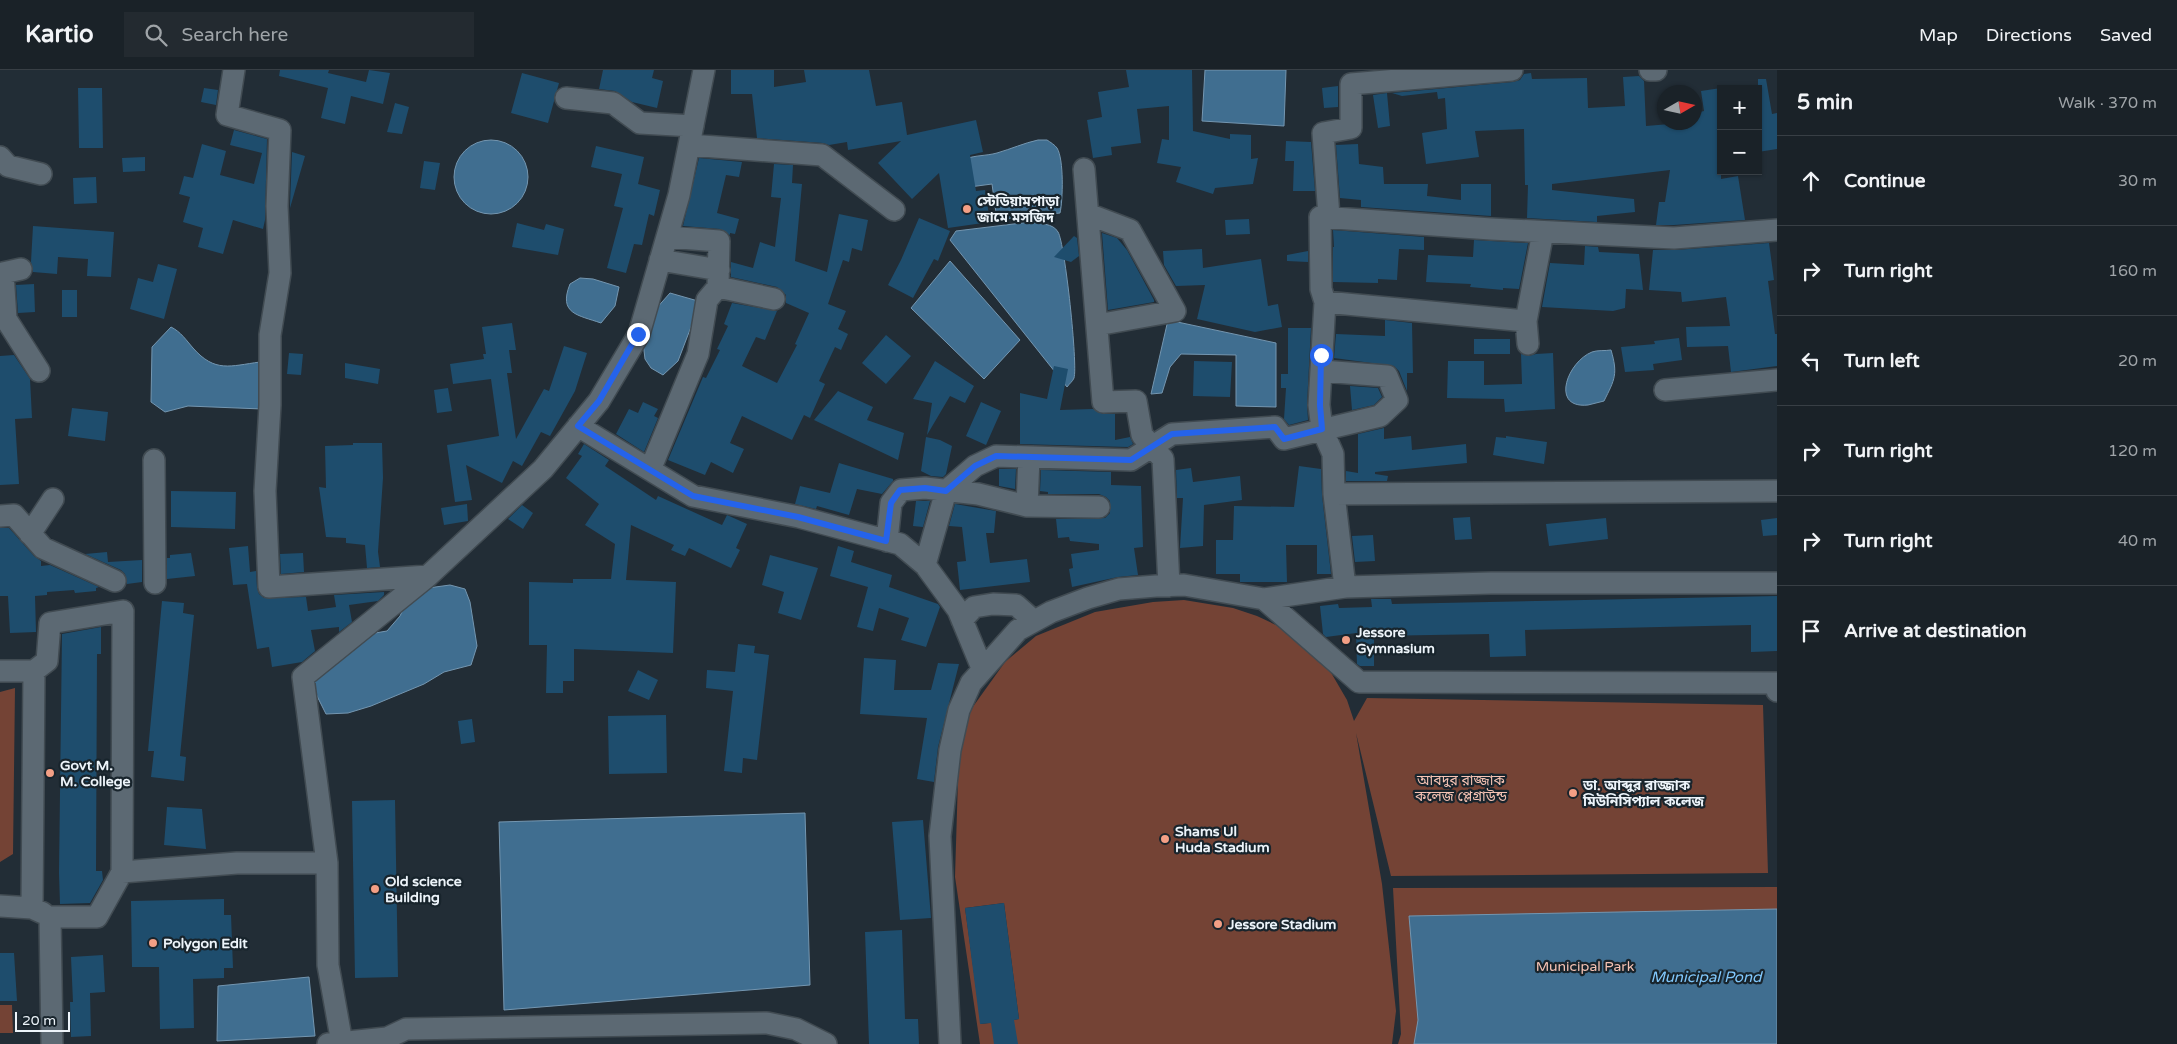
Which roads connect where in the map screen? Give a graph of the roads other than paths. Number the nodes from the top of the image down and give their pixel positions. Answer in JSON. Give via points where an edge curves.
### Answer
{"nodes":[{"id":1,"x":234,"y":70,"type":"edge"},
{"id":2,"x":704,"y":70,"type":"edge"},
{"id":3,"x":1512,"y":70,"type":"edge"},
{"id":4,"x":1650,"y":70,"type":"edge"},
{"id":5,"x":1656,"y":70,"type":"edge"},
{"id":6,"x":1349,"y":77,"type":"edge"},
{"id":7,"x":566,"y":98,"type":"dead end"},
{"id":8,"x":691,"y":136,"type":"junction"},
{"id":9,"x":0,"y":157,"type":"edge"},
{"id":10,"x":1084,"y":168,"type":"dead end"},
{"id":11,"x":41,"y":174,"type":"dead end"},
{"id":12,"x":894,"y":210,"type":"dead end"},
{"id":13,"x":1088,"y":214,"type":"junction"},
{"id":14,"x":1329,"y":217,"type":"junction"},
{"id":15,"x":1777,"y":230,"type":"edge"},
{"id":16,"x":1543,"y":232,"type":"junction"},
{"id":17,"x":667,"y":237,"type":"junction"},
{"id":18,"x":660,"y":260,"type":"junction"},
{"id":19,"x":20,"y":269,"type":"dead end"},
{"id":20,"x":718,"y":279,"type":"junction"},
{"id":21,"x":774,"y":299,"type":"dead end"},
{"id":22,"x":1324,"y":302,"type":"junction"},
{"id":23,"x":3,"y":319,"type":"edge"},
{"id":24,"x":1526,"y":321,"type":"junction"},
{"id":25,"x":1097,"y":325,"type":"junction"},
{"id":26,"x":1528,"y":344,"type":"dead end"},
{"id":27,"x":39,"y":371,"type":"dead end"},
{"id":28,"x":1322,"y":371,"type":"junction"},
{"id":29,"x":1777,"y":380,"type":"edge"},
{"id":30,"x":1665,"y":390,"type":"dead end"},
{"id":31,"x":578,"y":426,"type":"junction"},
{"id":32,"x":1322,"y":429,"type":"junction"},
{"id":33,"x":1151,"y":447,"type":"junction"},
{"id":34,"x":1029,"y":457,"type":"junction"},
{"id":35,"x":154,"y":460,"type":"dead end"},
{"id":36,"x":650,"y":470,"type":"junction"},
{"id":37,"x":946,"y":491,"type":"junction"},
{"id":38,"x":1777,"y":491,"type":"edge"},
{"id":39,"x":1334,"y":494,"type":"junction"},
{"id":40,"x":54,"y":499,"type":"dead end"},
{"id":41,"x":1027,"y":506,"type":"junction"},
{"id":42,"x":1099,"y":507,"type":"dead end"},
{"id":43,"x":0,"y":516,"type":"edge"},
{"id":44,"x":30,"y":534,"type":"junction"},
{"id":45,"x":886,"y":541,"type":"junction"},
{"id":46,"x":925,"y":565,"type":"junction"},
{"id":47,"x":428,"y":576,"type":"junction"},
{"id":48,"x":115,"y":581,"type":"dead end"},
{"id":49,"x":155,"y":583,"type":"dead end"},
{"id":50,"x":1777,"y":583,"type":"edge"},
{"id":51,"x":1169,"y":586,"type":"junction"},
{"id":52,"x":1345,"y":587,"type":"junction"},
{"id":53,"x":1264,"y":599,"type":"junction"},
{"id":54,"x":962,"y":620,"type":"junction"},
{"id":55,"x":1034,"y":621,"type":"junction"},
{"id":56,"x":982,"y":668,"type":"junction"},
{"id":57,"x":0,"y":671,"type":"edge"},
{"id":58,"x":34,"y":671,"type":"junction"},
{"id":59,"x":1777,"y":691,"type":"edge"},
{"id":60,"x":327,"y":863,"type":"junction"},
{"id":61,"x":122,"y":872,"type":"junction"},
{"id":62,"x":0,"y":906,"type":"edge"},
{"id":63,"x":41,"y":912,"type":"junction"},
{"id":64,"x":412,"y":1036,"type":"edge"},
{"id":65,"x":335,"y":1043,"type":"edge"},
{"id":66,"x":52,"y":1044,"type":"edge"},
{"id":67,"x":826,"y":1044,"type":"edge"},
{"id":68,"x":950,"y":1044,"type":"edge"}],
"edges":[{"from":1,"to":47,"type":"street","via":[[227,115],[280,130],[277,206],[280,273],[270,335],[265,491],[269,587]]},
{"from":2,"to":8,"type":"street"},
{"from":3,"to":6,"type":"street"},
{"from":4,"to":5,"type":"street"},
{"from":6,"to":14,"type":"street","via":[[1351,128],[1323,133]]},
{"from":7,"to":8,"type":"street","via":[[613,103],[640,124]]},
{"from":8,"to":12,"type":"street","via":[[822,155]]},
{"from":8,"to":17,"type":"street"},
{"from":9,"to":11,"type":"street","via":[[8,166]]},
{"from":10,"to":13,"type":"street"},
{"from":13,"to":25,"type":"street"},
{"from":13,"to":25,"type":"street","via":[[1130,230],[1175,311]]},
{"from":14,"to":16,"type":"street"},
{"from":14,"to":22,"type":"street","via":[[1320,217]]},
{"from":15,"to":16,"type":"street","via":[[1674,238]]},
{"from":16,"to":24,"type":"street"},
{"from":17,"to":18,"type":"street"},
{"from":17,"to":20,"type":"street","via":[[719,241]]},
{"from":18,"to":20,"type":"street"},
{"from":18,"to":31,"type":"street","via":[[638,334],[599,401]]},
{"from":19,"to":23,"type":"street","via":[[3,273]]},
{"from":20,"to":21,"type":"street"},
{"from":20,"to":36,"type":"street","via":[[707,300],[698,354]]},
{"from":22,"to":24,"type":"street"},
{"from":22,"to":28,"type":"street"},
{"from":23,"to":27,"type":"street"},
{"from":24,"to":26,"type":"street"},
{"from":25,"to":33,"type":"street","via":[[1103,402],[1136,402],[1142,435]]},
{"from":28,"to":32,"type":"street"},
{"from":28,"to":32,"type":"street","via":[[1387,376],[1397,400],[1380,416]]},
{"from":29,"to":30,"type":"street"},
{"from":31,"to":36,"type":"street"},
{"from":31,"to":47,"type":"street","via":[[543,469]]},
{"from":32,"to":33,"type":"street","via":[[1284,439],[1275,427],[1172,434]]},
{"from":32,"to":39,"type":"street","via":[[1333,454]]},
{"from":33,"to":34,"type":"street","via":[[1131,460]]},
{"from":33,"to":51,"type":"street","via":[[1163,459]]},
{"from":34,"to":37,"type":"street","via":[[996,456],[975,466]]},
{"from":34,"to":41,"type":"street"},
{"from":35,"to":49,"type":"street"},
{"from":36,"to":45,"type":"street","via":[[693,496],[798,517]]},
{"from":37,"to":41,"type":"street","via":[[978,494]]},
{"from":37,"to":45,"type":"street","via":[[925,488],[900,490],[891,503]]},
{"from":37,"to":46,"type":"street"},
{"from":38,"to":39,"type":"street"},
{"from":39,"to":52,"type":"street"},
{"from":40,"to":44,"type":"street"},
{"from":41,"to":42,"type":"street"},
{"from":43,"to":44,"type":"street","via":[[14,515]]},
{"from":44,"to":48,"type":"street","via":[[43,548]]},
{"from":45,"to":46,"type":"street","via":[[900,544]]},
{"from":46,"to":54,"type":"street"},
{"from":47,"to":60,"type":"street","via":[[302,677]]},
{"from":50,"to":52,"type":"street","via":[[1492,583]]},
{"from":51,"to":53,"type":"street","via":[[1184,585]]},
{"from":51,"to":55,"type":"street","via":[[1119,589]]},
{"from":52,"to":53,"type":"street"},
{"from":53,"to":59,"type":"street","via":[[1359,682],[1776,683]]},
{"from":54,"to":55,"type":"street","via":[[974,607],[993,604],[1016,605]]},
{"from":54,"to":56,"type":"street"},
{"from":55,"to":56,"type":"street","via":[[1018,630]]},
{"from":56,"to":68,"type":"street","via":[[971,682],[959,710],[950,750],[940,836]]},
{"from":57,"to":58,"type":"street"},
{"from":58,"to":61,"type":"street","via":[[47,661],[50,623],[123,611]]},
{"from":58,"to":63,"type":"street"},
{"from":60,"to":61,"type":"street","via":[[238,862]]},
{"from":60,"to":65,"type":"street","via":[[328,965]]},
{"from":61,"to":63,"type":"street","via":[[97,917]]},
{"from":62,"to":63,"type":"street"},
{"from":63,"to":66,"type":"street"},
{"from":64,"to":65,"type":"street","via":[[406,1029],[387,1038]]},
{"from":64,"to":67,"type":"street","via":[[766,1023],[796,1029]]}]}
